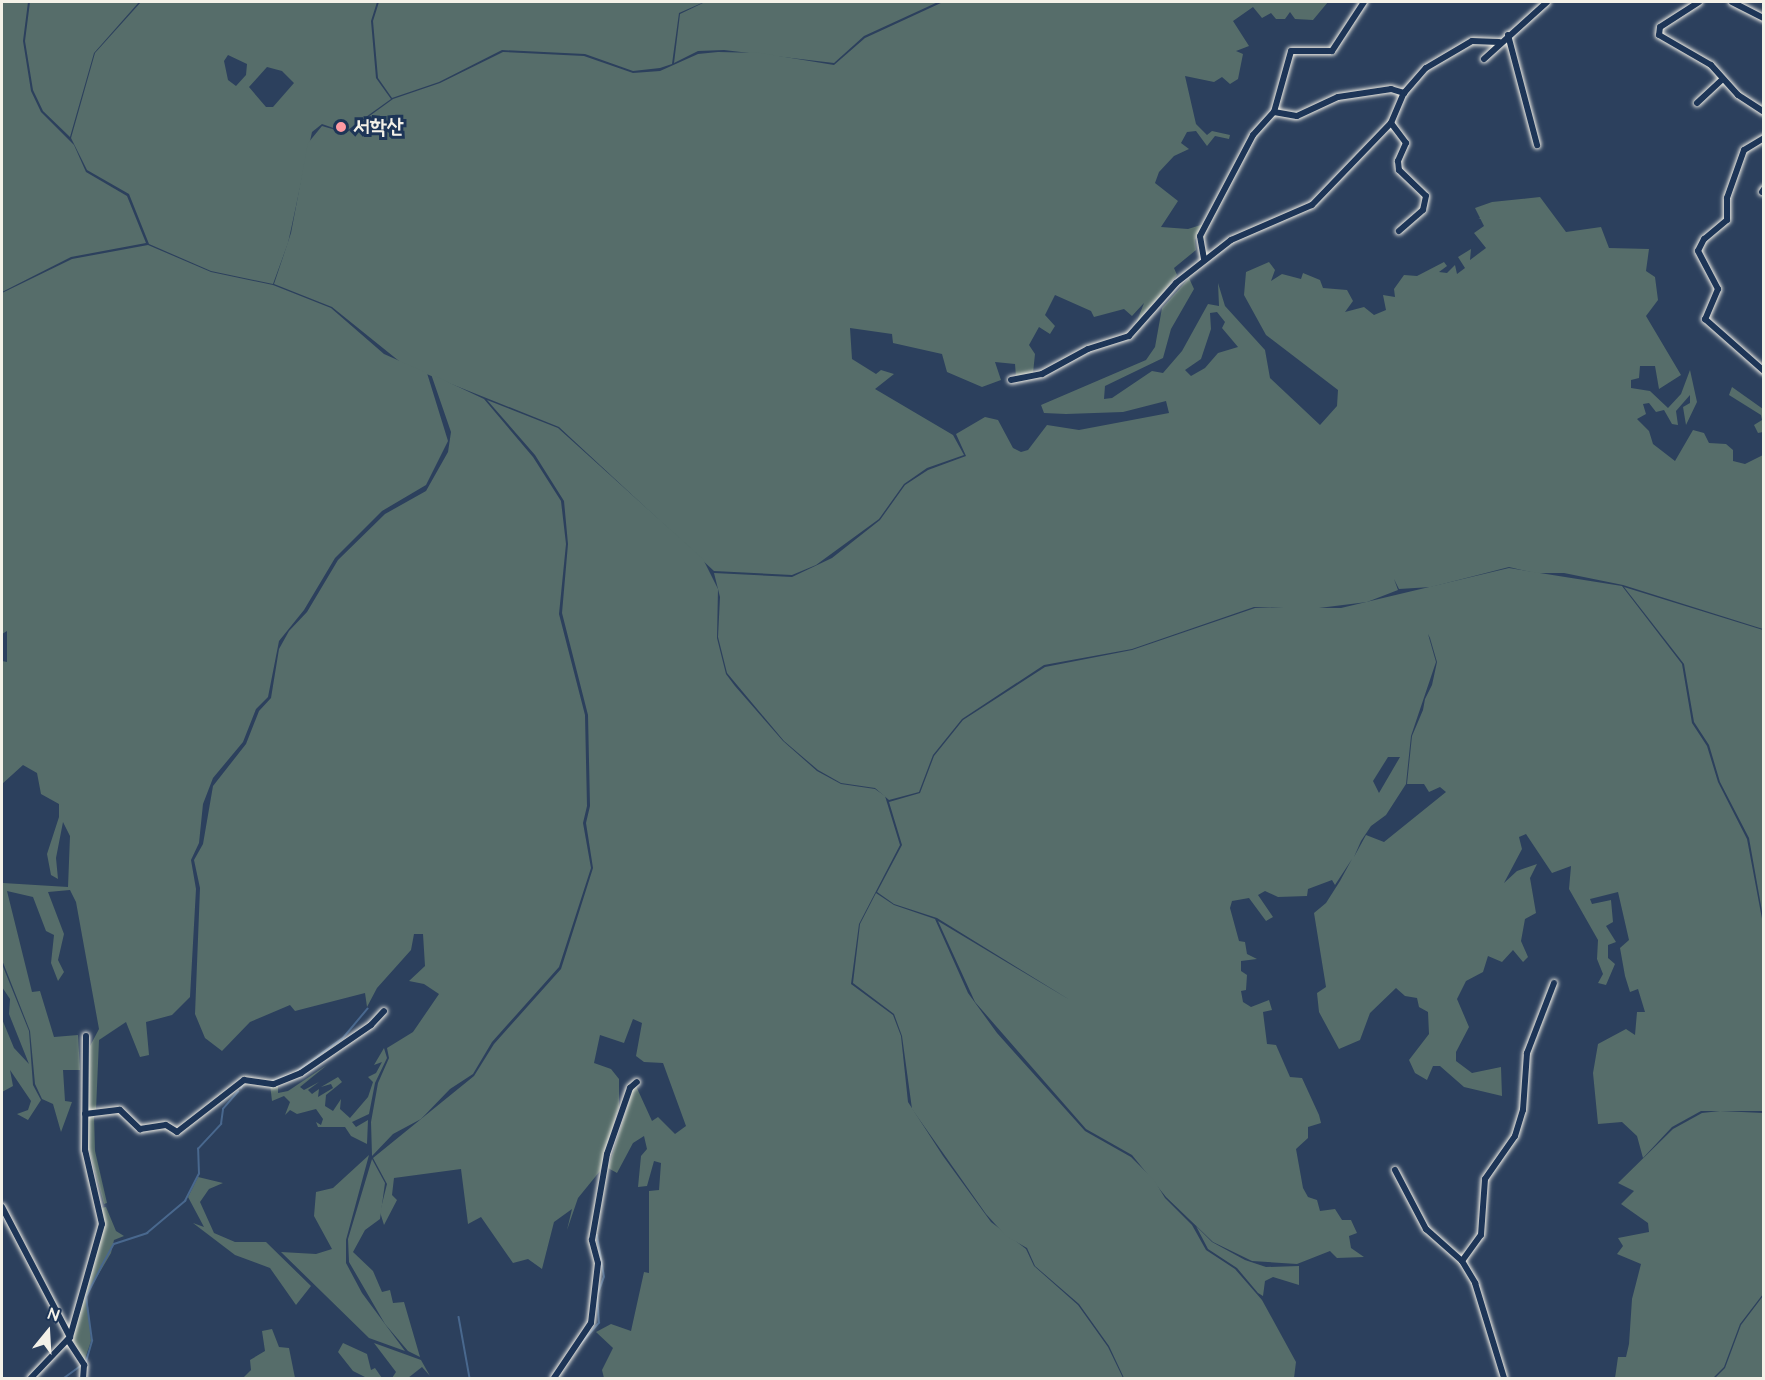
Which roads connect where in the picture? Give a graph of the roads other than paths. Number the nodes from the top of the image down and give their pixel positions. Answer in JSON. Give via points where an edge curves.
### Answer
{"nodes":[{"id":1,"x":1364,"y":2,"type":"edge"},
{"id":2,"x":1547,"y":2,"type":"edge"},
{"id":3,"x":1699,"y":2,"type":"edge"},
{"id":4,"x":1732,"y":2,"type":"edge"},
{"id":5,"x":1764,"y":18,"type":"edge"},
{"id":6,"x":1508,"y":35,"type":"junction"},
{"id":7,"x":1499,"y":42,"type":"junction"},
{"id":8,"x":1484,"y":59,"type":"dead end"},
{"id":9,"x":1723,"y":79,"type":"junction"},
{"id":10,"x":1404,"y":93,"type":"junction"},
{"id":11,"x":1697,"y":103,"type":"dead end"},
{"id":12,"x":1274,"y":112,"type":"junction"},
{"id":13,"x":1764,"y":112,"type":"edge"},
{"id":14,"x":1391,"y":123,"type":"junction"},
{"id":15,"x":1764,"y":138,"type":"edge"},
{"id":16,"x":1537,"y":145,"type":"dead end"},
{"id":17,"x":1399,"y":231,"type":"dead end"},
{"id":18,"x":1204,"y":259,"type":"junction"},
{"id":19,"x":1764,"y":371,"type":"edge"},
{"id":20,"x":1011,"y":380,"type":"dead end"},
{"id":21,"x":1554,"y":982,"type":"dead end"},
{"id":22,"x":384,"y":1011,"type":"dead end"},
{"id":23,"x":86,"y":1036,"type":"dead end"},
{"id":24,"x":637,"y":1082,"type":"dead end"},
{"id":25,"x":85,"y":1114,"type":"junction"},
{"id":26,"x":1395,"y":1170,"type":"dead end"},
{"id":27,"x":2,"y":1207,"type":"edge"},
{"id":28,"x":1462,"y":1261,"type":"junction"},
{"id":29,"x":69,"y":1338,"type":"junction"},
{"id":30,"x":31,"y":1378,"type":"edge"},
{"id":31,"x":82,"y":1378,"type":"edge"},
{"id":32,"x":554,"y":1378,"type":"edge"},
{"id":33,"x":1504,"y":1378,"type":"edge"}],
"edges":[{"from":1,"to":12,"type":"street","via":[[1332,51],[1291,51]]},
{"from":2,"to":6,"type":"street"},
{"from":3,"to":9,"type":"street","via":[[1657,31]]},
{"from":4,"to":5,"type":"street"},
{"from":6,"to":7,"type":"street"},
{"from":6,"to":16,"type":"street"},
{"from":7,"to":8,"type":"street"},
{"from":7,"to":10,"type":"street","via":[[1472,41],[1426,68]]},
{"from":9,"to":11,"type":"street"},
{"from":9,"to":13,"type":"street"},
{"from":10,"to":12,"type":"street","via":[[1391,89],[1338,98],[1297,116]]},
{"from":10,"to":14,"type":"street"},
{"from":12,"to":18,"type":"street","via":[[1253,135],[1200,236]]},
{"from":14,"to":17,"type":"street","via":[[1407,143],[1398,161],[1399,170],[1426,196],[1423,210]]},
{"from":14,"to":18,"type":"street","via":[[1312,205],[1231,240]]},
{"from":15,"to":19,"type":"street","via":[[1744,150],[1727,198],[1727,220],[1704,239],[1698,251],[1718,289],[1705,319]]},
{"from":18,"to":20,"type":"street","via":[[1176,282],[1129,336],[1088,349],[1042,374]]},
{"from":21,"to":28,"type":"street","via":[[1527,1053],[1523,1110],[1515,1137],[1485,1179],[1480,1235]]},
{"from":22,"to":25,"type":"street","via":[[371,1025],[302,1073],[274,1084],[244,1080],[177,1132],[166,1125],[140,1129],[120,1110]]},
{"from":23,"to":25,"type":"street"},
{"from":24,"to":32,"type":"street","via":[[630,1088],[607,1154],[592,1240],[598,1263],[591,1323]]},
{"from":25,"to":29,"type":"street","via":[[85,1150],[102,1224]]},
{"from":26,"to":28,"type":"street","via":[[1426,1229]]},
{"from":27,"to":29,"type":"street"},
{"from":28,"to":33,"type":"street","via":[[1475,1283]]},
{"from":29,"to":30,"type":"street"},
{"from":29,"to":31,"type":"street","via":[[83,1362]]}]}
